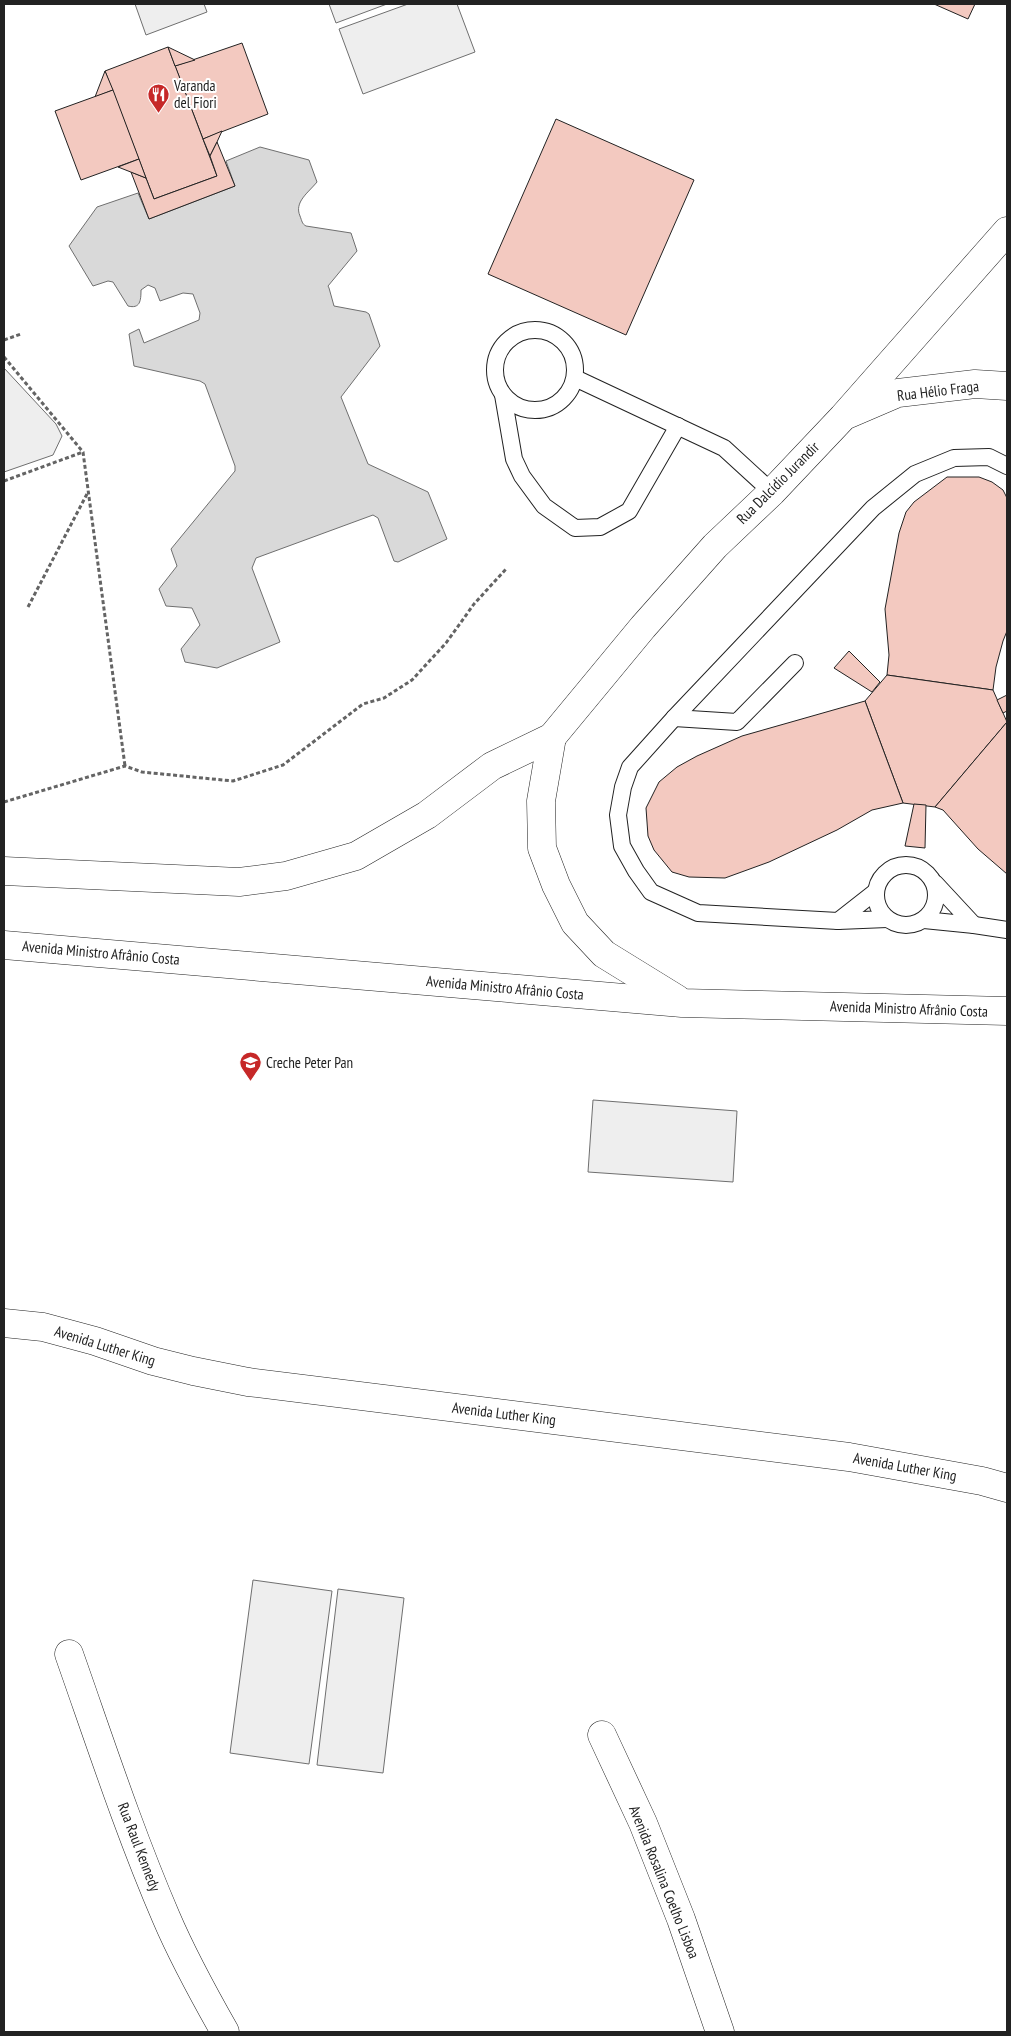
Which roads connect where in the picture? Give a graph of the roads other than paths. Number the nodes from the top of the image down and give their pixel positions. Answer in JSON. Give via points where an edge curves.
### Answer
{"nodes":[{"id":1,"x":1007,"y":231,"type":"edge"},
{"id":2,"x":575,"y":378,"type":"junction"},
{"id":3,"x":1007,"y":386,"type":"edge"},
{"id":4,"x":502,"y":395,"type":"junction"},
{"id":5,"x":843,"y":417,"type":"junction"},
{"id":6,"x":678,"y":426,"type":"junction"},
{"id":7,"x":1007,"y":466,"type":"edge"},
{"id":8,"x":772,"y":492,"type":"junction"},
{"id":9,"x":795,"y":663,"type":"dead end"},
{"id":10,"x":674,"y":718,"type":"junction"},
{"id":11,"x":552,"y":737,"type":"junction"},
{"id":12,"x":4,"y":871,"type":"edge"},
{"id":13,"x":935,"y":883,"type":"junction"},
{"id":14,"x":875,"y":892,"type":"junction"},
{"id":15,"x":887,"y":919,"type":"junction"},
{"id":16,"x":924,"y":920,"type":"junction"},
{"id":17,"x":838,"y":921,"type":"junction"},
{"id":18,"x":974,"y":926,"type":"junction"},
{"id":19,"x":1007,"y":930,"type":"edge"},
{"id":20,"x":4,"y":945,"type":"edge"},
{"id":21,"x":682,"y":1003,"type":"junction"},
{"id":22,"x":1007,"y":1011,"type":"edge"},
{"id":23,"x":4,"y":1323,"type":"edge"},
{"id":24,"x":1007,"y":1488,"type":"edge"},
{"id":25,"x":69,"y":1654,"type":"dead end"},
{"id":26,"x":602,"y":1736,"type":"dead end"},
{"id":27,"x":225,"y":2032,"type":"edge"},
{"id":28,"x":720,"y":2032,"type":"edge"}],
"edges":[{"from":1,"to":5,"type":"street","name":"Rua Dalcídio Jurandir"},
{"from":2,"to":4,"type":"lane","via":[[562,401],[551,408],[524,410]]},
{"from":2,"to":4,"type":"lane","via":[[572,358],[563,341],[539,329],[526,330],[513,336],[496,356],[496,383]]},
{"from":2,"to":6,"type":"lane"},
{"from":3,"to":5,"type":"street","name":"Rua Hélio Fraga","via":[[975,384],[898,393]]},
{"from":4,"to":6,"type":"lane","via":[[514,459],[522,476],[544,506],[575,528],[600,527],[629,511]]},
{"from":5,"to":8,"type":"street","name":"Rua Dalcídio Jurandir"},
{"from":6,"to":8,"type":"lane","via":[[724,448]]},
{"from":7,"to":10,"type":"lane","via":[[989,457],[954,458],[915,474],[873,508]]},
{"from":8,"to":11,"type":"street","name":"Rua Dalcídio Jurandir","via":[[715,546]]},
{"from":9,"to":10,"type":"lane","via":[[737,722]]},
{"from":10,"to":17,"type":"lane","via":[[630,767],[618,815],[622,846],[651,892],[698,913]]},
{"from":11,"to":12,"type":"street","via":[[492,766],[427,815],[356,856],[286,876],[239,882]]},
{"from":11,"to":21,"type":"street","via":[[541,801],[542,848],[556,885],[575,923],[604,954]]},
{"from":13,"to":14,"type":"lane","via":[[921,868],[901,864],[883,874]]},
{"from":13,"to":16,"type":"lane","via":[[936,903]]},
{"from":13,"to":18,"type":"lane"},
{"from":14,"to":15,"type":"lane","via":[[880,912]]},
{"from":14,"to":17,"type":"lane"},
{"from":15,"to":16,"type":"lane","via":[[905,926]]},
{"from":15,"to":17,"type":"lane"},
{"from":16,"to":18,"type":"lane"},
{"from":18,"to":19,"type":"lane"},
{"from":20,"to":21,"type":"street","name":"Avenida Ministro Afrânio Costa"},
{"from":21,"to":22,"type":"street","name":"Avenida Ministro Afrânio Costa"},
{"from":23,"to":24,"type":"street","name":"Avenida Luther King","via":[[43,1327],[95,1340],[153,1361],[248,1382],[849,1457]]},
{"from":25,"to":27,"type":"street","name":"Rua Raul Kennedy","via":[[137,1847],[167,1919]]},
{"from":26,"to":28,"type":"street","name":"Avenida Rosalina Coelho Lisboa","via":[[681,1919]]}]}
